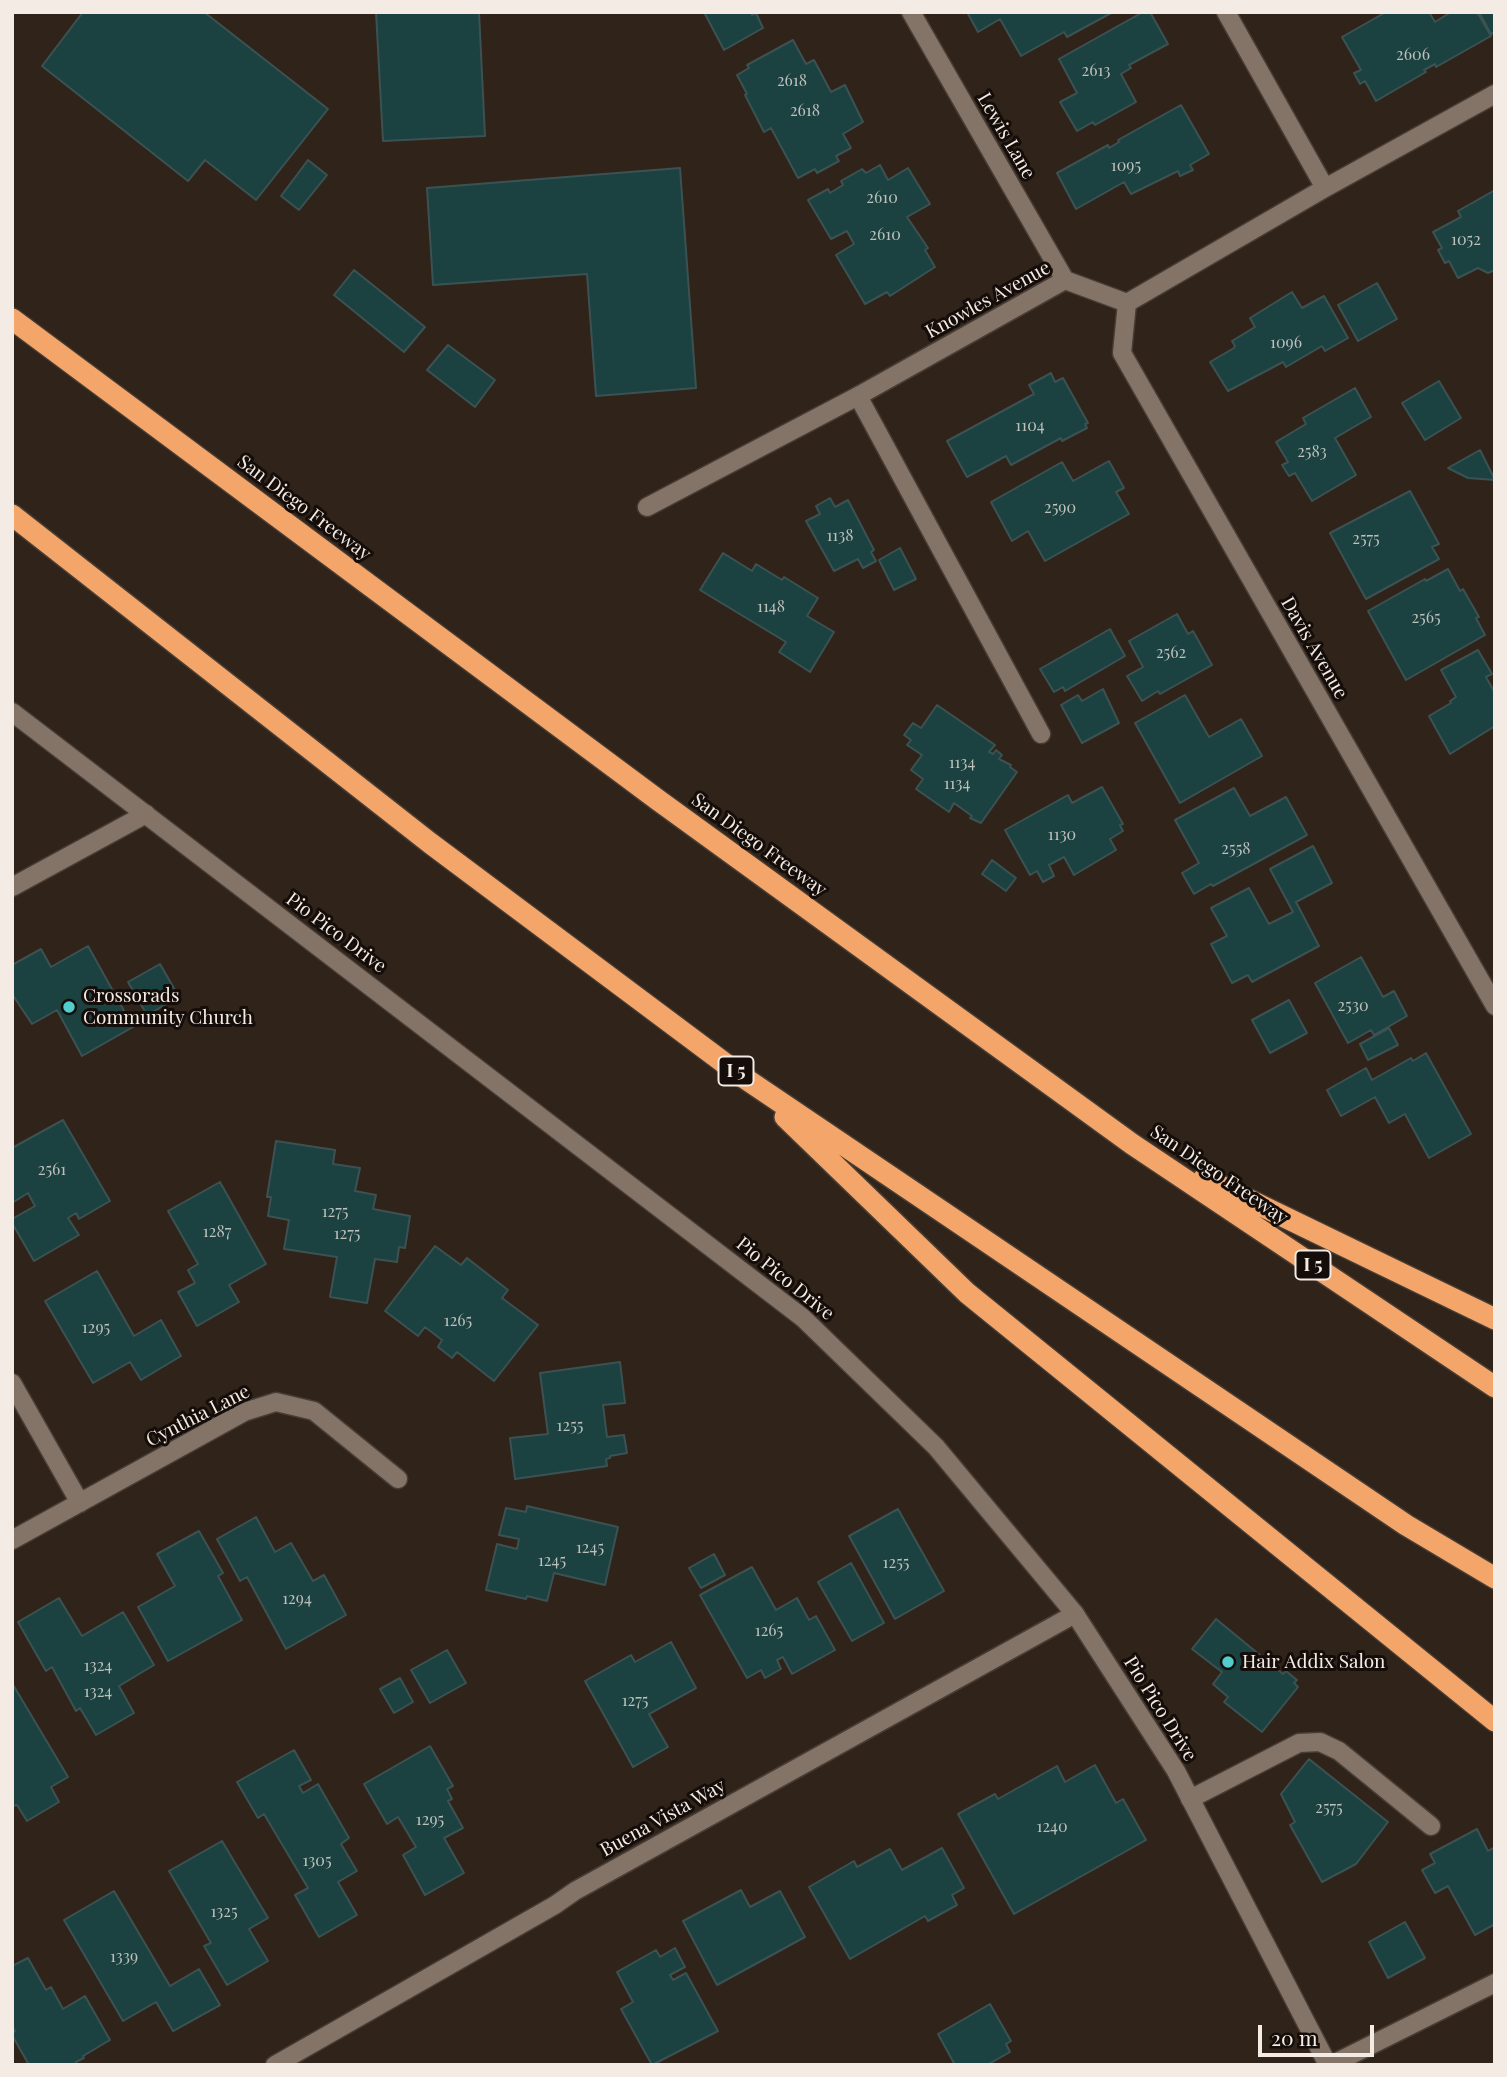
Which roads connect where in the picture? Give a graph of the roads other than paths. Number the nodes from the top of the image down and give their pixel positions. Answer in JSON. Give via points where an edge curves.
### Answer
{"nodes":[{"id":1,"x":911,"y":12,"type":"edge"},
{"id":2,"x":1226,"y":12,"type":"edge"},
{"id":3,"x":1495,"y":94,"type":"edge"},
{"id":4,"x":1325,"y":188,"type":"junction"},
{"id":5,"x":1065,"y":280,"type":"junction"},
{"id":6,"x":1127,"y":303,"type":"junction"},
{"id":7,"x":12,"y":319,"type":"edge"},
{"id":8,"x":858,"y":396,"type":"junction"},
{"id":9,"x":647,"y":507,"type":"dead end"},
{"id":10,"x":12,"y":515,"type":"edge"},
{"id":11,"x":12,"y":712,"type":"edge"},
{"id":12,"x":1041,"y":734,"type":"dead end"},
{"id":13,"x":146,"y":814,"type":"junction"},
{"id":14,"x":12,"y":887,"type":"edge"},
{"id":15,"x":1495,"y":1006,"type":"edge"},
{"id":16,"x":743,"y":1077,"type":"junction"},
{"id":17,"x":1132,"y":1144,"type":"junction"},
{"id":18,"x":1495,"y":1319,"type":"edge"},
{"id":19,"x":12,"y":1383,"type":"edge"},
{"id":20,"x":1495,"y":1387,"type":"edge"},
{"id":21,"x":398,"y":1479,"type":"dead end"},
{"id":22,"x":80,"y":1503,"type":"junction"},
{"id":23,"x":12,"y":1540,"type":"edge"},
{"id":24,"x":1495,"y":1578,"type":"edge"},
{"id":25,"x":1074,"y":1614,"type":"junction"},
{"id":26,"x":1495,"y":1721,"type":"edge"},
{"id":27,"x":1190,"y":1799,"type":"junction"},
{"id":28,"x":1431,"y":1826,"type":"dead end"},
{"id":29,"x":1495,"y":1983,"type":"edge"},
{"id":30,"x":275,"y":2065,"type":"edge"},
{"id":31,"x":1329,"y":2065,"type":"edge"}],
"edges":[{"from":1,"to":5,"type":"street","name":"Lewis Lane"},
{"from":2,"to":4,"type":"street"},
{"from":3,"to":4,"type":"street"},
{"from":4,"to":6,"type":"street"},
{"from":5,"to":6,"type":"street","name":"Knowles Avenue"},
{"from":5,"to":8,"type":"street","name":"Knowles Avenue"},
{"from":6,"to":15,"type":"street","name":"Davis Avenue","via":[[1122,353]]},
{"from":7,"to":17,"type":"highway","name":"San Diego Freeway","number":"I 5","via":[[658,800]]},
{"from":8,"to":9,"type":"street","name":"Knowles Avenue"},
{"from":8,"to":12,"type":"street"},
{"from":10,"to":16,"type":"highway","number":"I 5","via":[[430,843]]},
{"from":11,"to":13,"type":"street","name":"Pio Pico Drive"},
{"from":13,"to":14,"type":"street"},
{"from":13,"to":25,"type":"street","name":"Pio Pico Drive","via":[[803,1318],[936,1447]]},
{"from":16,"to":24,"type":"highway","number":"I 5","via":[[1395,1517]]},
{"from":16,"to":26,"type":"highway","via":[[967,1293]]},
{"from":17,"to":18,"type":"highway"},
{"from":17,"to":20,"type":"highway","name":"San Diego Freeway","number":"I 5"},
{"from":19,"to":22,"type":"street"},
{"from":21,"to":22,"type":"street","name":"Cynthia Lane","via":[[314,1412],[276,1402],[244,1412]]},
{"from":22,"to":23,"type":"street","name":"Cynthia Lane"},
{"from":25,"to":27,"type":"street","name":"Pio Pico Drive"},
{"from":25,"to":30,"type":"street","name":"Buena Vista Way","via":[[587,1884]]},
{"from":27,"to":28,"type":"street","via":[[1299,1743],[1320,1742],[1339,1751]]},
{"from":27,"to":31,"type":"street","name":"Pio Pico Drive"},
{"from":29,"to":31,"type":"street"}]}
